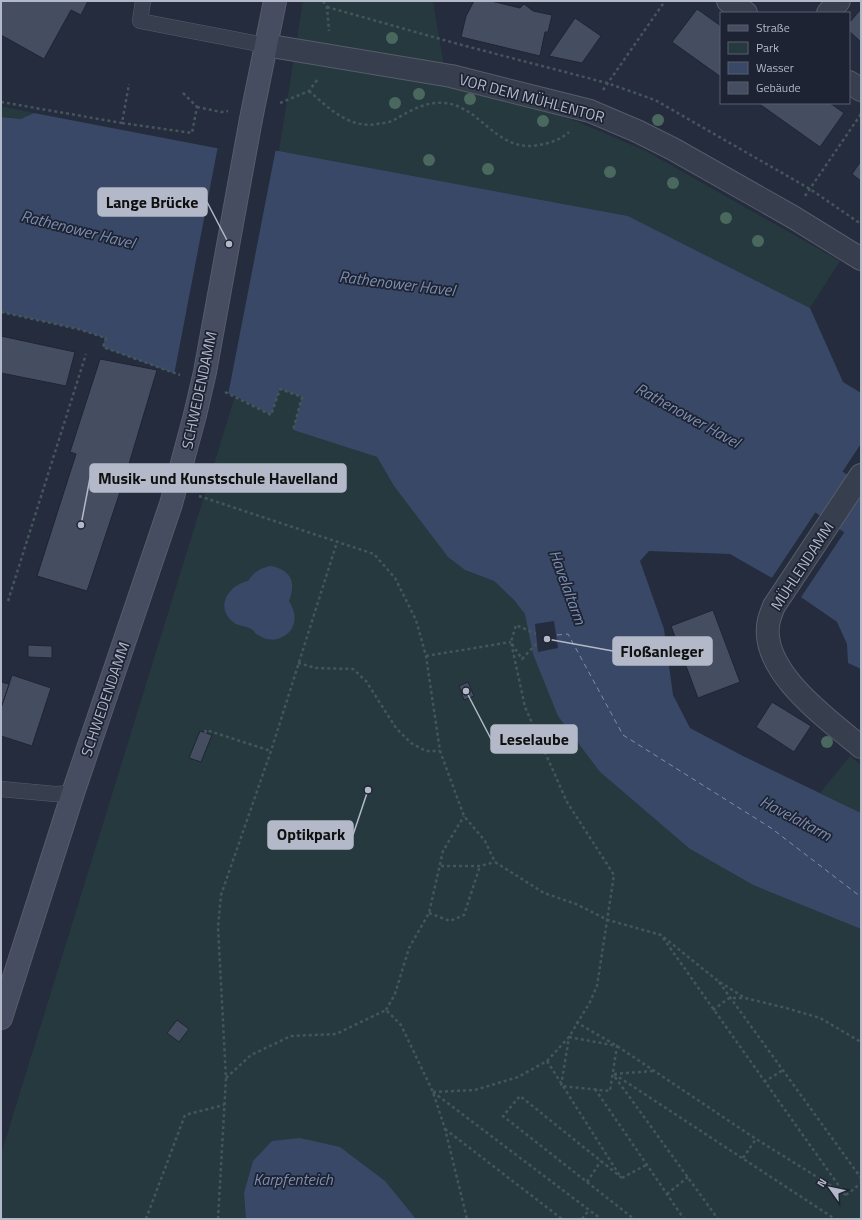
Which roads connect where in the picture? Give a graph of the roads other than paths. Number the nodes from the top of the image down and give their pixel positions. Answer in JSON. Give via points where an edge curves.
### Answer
{"nodes":[{"id":1,"x":143,"y":1,"type":"edge"},
{"id":2,"x":275,"y":1,"type":"edge"},
{"id":3,"x":728,"y":1,"type":"edge"},
{"id":4,"x":839,"y":1,"type":"edge"},
{"id":5,"x":744,"y":12,"type":"edge"},
{"id":6,"x":829,"y":12,"type":"edge"},
{"id":7,"x":265,"y":45,"type":"junction"},
{"id":8,"x":850,"y":83,"type":"edge"},
{"id":9,"x":861,"y":90,"type":"edge"},
{"id":10,"x":861,"y":259,"type":"edge"},
{"id":11,"x":861,"y":475,"type":"edge"},
{"id":12,"x":861,"y":747,"type":"edge"},
{"id":13,"x":1,"y":789,"type":"edge"},
{"id":14,"x":72,"y":793,"type":"junction"},
{"id":15,"x":1,"y":1018,"type":"edge"}],
"edges":[{"from":1,"to":7,"type":"lane","via":[[140,21]]},
{"from":2,"to":7,"type":"main road","name":"SCHWEDENDAMM"},
{"from":3,"to":5,"type":"street"},
{"from":4,"to":6,"type":"street"},
{"from":7,"to":10,"type":"street","name":"VOR DEM MÜHLENTOR","via":[[451,76],[590,111],[673,149]]},
{"from":7,"to":14,"type":"main road","name":"SCHWEDENDAMM","bridge":true,"via":[[195,415],[171,504]]},
{"from":8,"to":9,"type":"street"},
{"from":11,"to":12,"type":"street","name":"MÜHLENDAMM","via":[[774,606],[768,621],[769,644],[786,679]]},
{"from":13,"to":14,"type":"lane"},
{"from":14,"to":15,"type":"main road","name":"SCHWEDENDAMM"}]}
